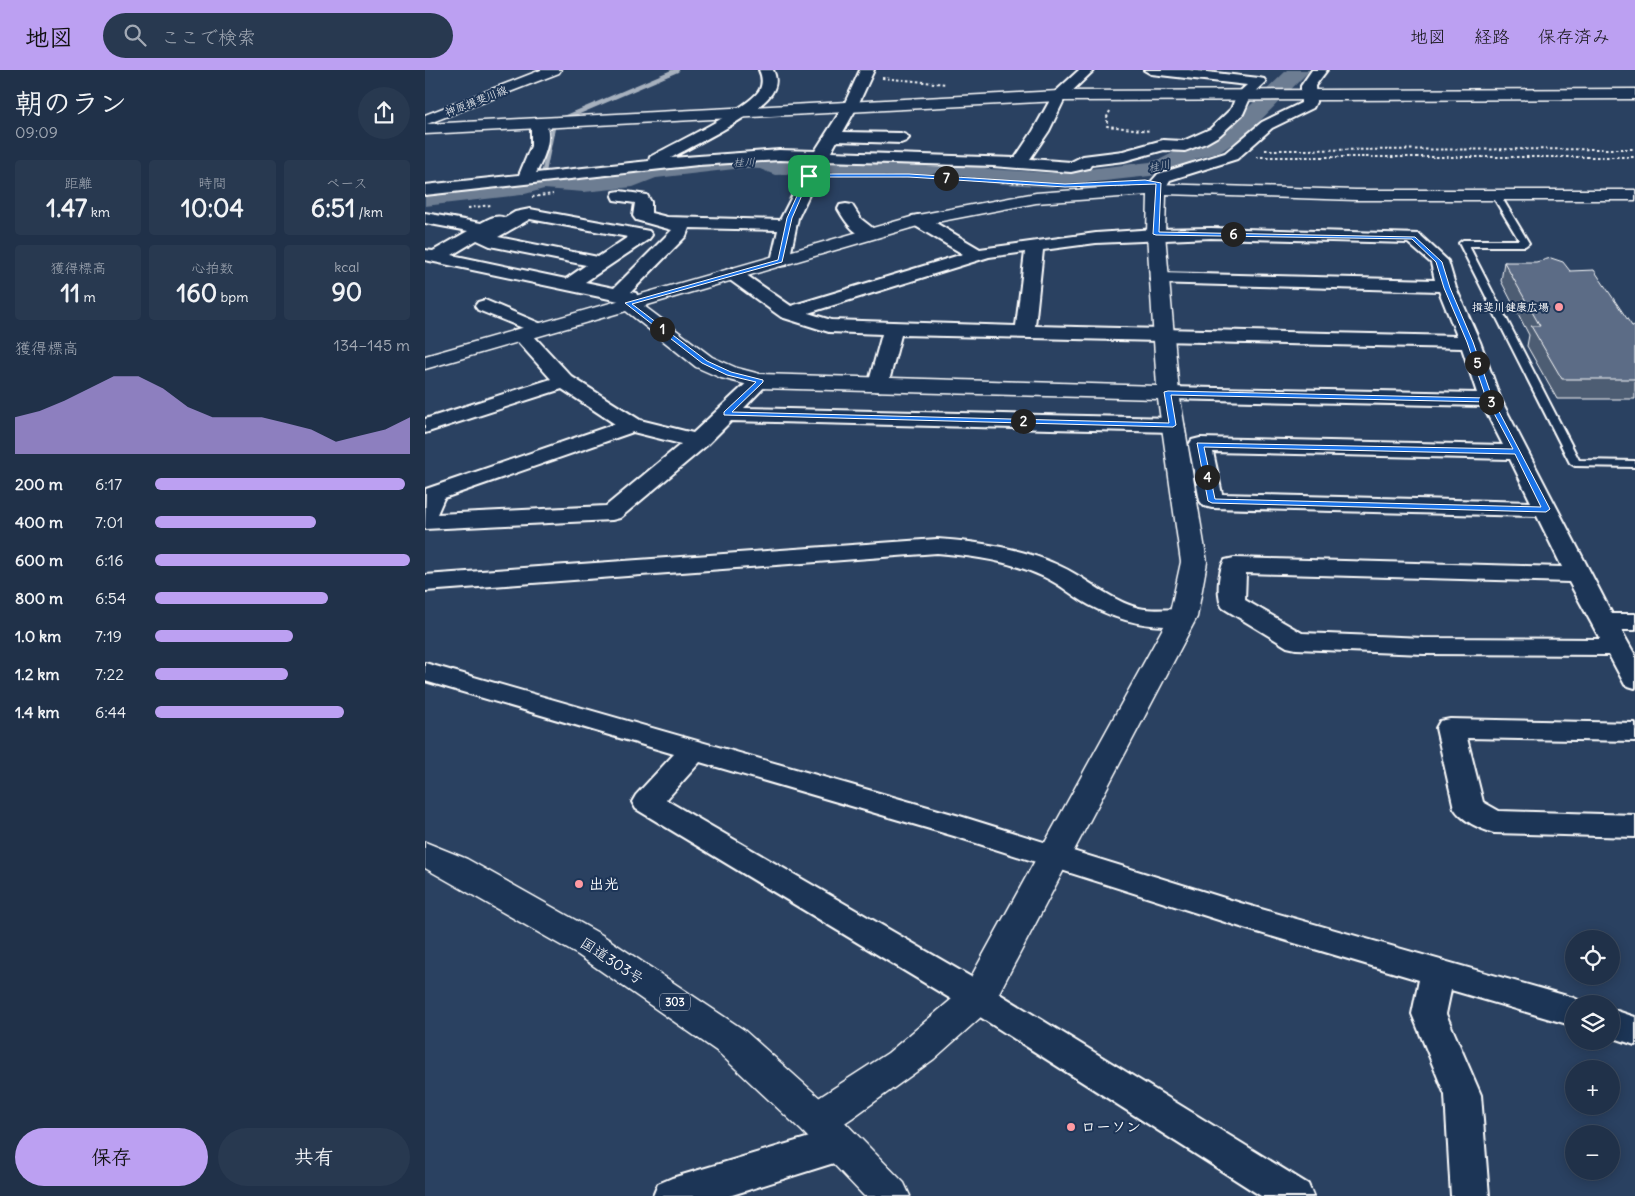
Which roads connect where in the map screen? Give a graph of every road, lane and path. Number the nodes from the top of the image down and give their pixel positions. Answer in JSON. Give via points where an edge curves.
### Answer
{"nodes":[{"id":1,"x":554,"y":70,"type":"edge"},
{"id":2,"x":766,"y":70,"type":"edge"},
{"id":3,"x":867,"y":70,"type":"edge"},
{"id":4,"x":1087,"y":70,"type":"edge"},
{"id":5,"x":1151,"y":70,"type":"edge"},
{"id":6,"x":1319,"y":70,"type":"edge"},
{"id":7,"x":1256,"y":87,"type":"junction"},
{"id":8,"x":1300,"y":94,"type":"junction"},
{"id":9,"x":1635,"y":94,"type":"edge"},
{"id":10,"x":1123,"y":95,"type":"junction"},
{"id":11,"x":1059,"y":96,"type":"junction"},
{"id":12,"x":850,"y":107,"type":"junction"},
{"id":13,"x":741,"y":112,"type":"junction"},
{"id":14,"x":425,"y":120,"type":"edge"},
{"id":15,"x":539,"y":123,"type":"junction"},
{"id":16,"x":425,"y":129,"type":"edge"},
{"id":17,"x":1156,"y":132,"type":"dead end"},
{"id":18,"x":832,"y":136,"type":"junction"},
{"id":19,"x":901,"y":138,"type":"dead end"},
{"id":20,"x":1635,"y":149,"type":"edge"},
{"id":21,"x":1237,"y":152,"type":"junction"},
{"id":22,"x":819,"y":156,"type":"junction"},
{"id":23,"x":1635,"y":157,"type":"edge"},
{"id":24,"x":1019,"y":163,"type":"junction"},
{"id":25,"x":651,"y":165,"type":"junction"},
{"id":26,"x":944,"y":178,"type":"dead end"},
{"id":27,"x":523,"y":180,"type":"junction"},
{"id":28,"x":1028,"y":184,"type":"dead end"},
{"id":29,"x":1157,"y":189,"type":"junction"},
{"id":30,"x":425,"y":190,"type":"edge"},
{"id":31,"x":1496,"y":195,"type":"junction"},
{"id":32,"x":1635,"y":195,"type":"edge"},
{"id":33,"x":620,"y":196,"type":"dead end"},
{"id":34,"x":524,"y":199,"type":"dead end"},
{"id":35,"x":846,"y":209,"type":"dead end"},
{"id":36,"x":425,"y":218,"type":"edge"},
{"id":37,"x":918,"y":220,"type":"junction"},
{"id":38,"x":668,"y":222,"type":"junction"},
{"id":39,"x":788,"y":225,"type":"junction"},
{"id":40,"x":483,"y":229,"type":"junction"},
{"id":41,"x":870,"y":233,"type":"junction"},
{"id":42,"x":1156,"y":234,"type":"junction"},
{"id":43,"x":1035,"y":246,"type":"junction"},
{"id":44,"x":978,"y":255,"type":"junction"},
{"id":45,"x":431,"y":256,"type":"edge"},
{"id":46,"x":780,"y":261,"type":"junction"},
{"id":47,"x":601,"y":263,"type":"junction"},
{"id":48,"x":733,"y":274,"type":"junction"},
{"id":49,"x":1159,"y":279,"type":"junction"},
{"id":50,"x":569,"y":285,"type":"junction"},
{"id":51,"x":1446,"y":286,"type":"junction"},
{"id":52,"x":623,"y":299,"type":"junction"},
{"id":53,"x":485,"y":306,"type":"dead end"},
{"id":54,"x":788,"y":313,"type":"junction"},
{"id":55,"x":893,"y":329,"type":"junction"},
{"id":56,"x":1025,"y":331,"type":"junction"},
{"id":57,"x":529,"y":332,"type":"junction"},
{"id":58,"x":1164,"y":335,"type":"junction"},
{"id":59,"x":1470,"y":342,"type":"junction"},
{"id":60,"x":425,"y":363,"type":"edge"},
{"id":61,"x":760,"y":381,"type":"junction"},
{"id":62,"x":565,"y":382,"type":"junction"},
{"id":63,"x":878,"y":385,"type":"junction"},
{"id":64,"x":1168,"y":392,"type":"junction"},
{"id":65,"x":1490,"y":400,"type":"junction"},
{"id":66,"x":726,"y":414,"type":"junction"},
{"id":67,"x":632,"y":425,"type":"junction"},
{"id":68,"x":1173,"y":425,"type":"junction"},
{"id":69,"x":425,"y":426,"type":"edge"},
{"id":70,"x":698,"y":441,"type":"junction"},
{"id":71,"x":1518,"y":452,"type":"junction"},
{"id":72,"x":1635,"y":464,"type":"edge"},
{"id":73,"x":1546,"y":509,"type":"junction"},
{"id":74,"x":425,"y":515,"type":"edge"},
{"id":75,"x":425,"y":522,"type":"edge"},
{"id":76,"x":1578,"y":574,"type":"junction"},
{"id":77,"x":425,"y":583,"type":"edge"},
{"id":78,"x":1183,"y":617,"type":"junction"},
{"id":79,"x":1605,"y":622,"type":"junction"},
{"id":80,"x":1635,"y":622,"type":"edge"},
{"id":81,"x":1618,"y":647,"type":"junction"},
{"id":82,"x":425,"y":672,"type":"edge"},
{"id":83,"x":1635,"y":679,"type":"edge"},
{"id":84,"x":1635,"y":732,"type":"edge"},
{"id":85,"x":693,"y":751,"type":"junction"},
{"id":86,"x":1635,"y":826,"type":"edge"},
{"id":87,"x":425,"y":854,"type":"edge"},
{"id":88,"x":1055,"y":857,"type":"junction"},
{"id":89,"x":1438,"y":972,"type":"junction"},
{"id":90,"x":978,"y":998,"type":"junction"},
{"id":91,"x":1565,"y":1009,"type":"edge"},
{"id":92,"x":1620,"y":1026,"type":"edge"},
{"id":93,"x":1635,"y":1030,"type":"edge"},
{"id":94,"x":828,"y":1132,"type":"junction"},
{"id":95,"x":672,"y":1196,"type":"edge"},
{"id":96,"x":890,"y":1196,"type":"edge"},
{"id":97,"x":1294,"y":1196,"type":"edge"},
{"id":98,"x":1470,"y":1196,"type":"edge"}],
"edges":[{"from":1,"to":14,"type":"main road","name":"神原揖斐川線"},
{"from":2,"to":13,"type":"street","via":[[769,77],[764,94]]},
{"from":3,"to":12,"type":"street"},
{"from":4,"to":11,"type":"street"},
{"from":5,"to":7,"type":"street"},
{"from":6,"to":8,"type":"street"},
{"from":7,"to":8,"type":"main road"},
{"from":7,"to":10,"type":"main road"},
{"from":7,"to":24,"type":"street","via":[[1231,117],[1205,138],[1185,146],[1163,146],[1124,156],[1083,161],[1083,166]]},
{"from":8,"to":9,"type":"main road"},
{"from":8,"to":21,"type":"street","via":[[1309,101],[1308,105],[1273,121]]},
{"from":10,"to":11,"type":"main road"},
{"from":10,"to":17,"type":"path","via":[[1109,112],[1107,126]]},
{"from":11,"to":12,"type":"main road"},
{"from":11,"to":24,"type":"street"},
{"from":12,"to":13,"type":"main road"},
{"from":12,"to":18,"type":"street"},
{"from":13,"to":15,"type":"main road"},
{"from":13,"to":25,"type":"street","via":[[651,162]]},
{"from":15,"to":16,"type":"main road"},
{"from":15,"to":27,"type":"street","via":[[541,130],[536,159]]},
{"from":18,"to":19,"type":"street"},
{"from":18,"to":22,"type":"street"},
{"from":20,"to":21,"type":"path"},
{"from":21,"to":23,"type":"path"},
{"from":21,"to":29,"type":"street","via":[[1164,177]]},
{"from":22,"to":24,"type":"street"},
{"from":22,"to":25,"type":"street","via":[[761,156]]},
{"from":22,"to":39,"type":"street"},
{"from":25,"to":27,"type":"street"},
{"from":26,"to":28,"type":"path"},
{"from":27,"to":30,"type":"street"},
{"from":29,"to":31,"type":"main road"},
{"from":29,"to":37,"type":"main road","via":[[1036,198]]},
{"from":29,"to":42,"type":"main road"},
{"from":31,"to":32,"type":"main road"},
{"from":31,"to":72,"type":"lane","via":[[1525,243],[1463,243],[1575,463]]},
{"from":33,"to":38,"type":"street","via":[[641,199],[643,216]]},
{"from":34,"to":40,"type":"street","via":[[532,201]]},
{"from":35,"to":41,"type":"street","via":[[855,224]]},
{"from":36,"to":40,"type":"street"},
{"from":37,"to":41,"type":"main road"},
{"from":37,"to":44,"type":"street"},
{"from":38,"to":39,"type":"street"},
{"from":38,"to":52,"type":"street","via":[[681,228],[680,232]]},
{"from":39,"to":46,"type":"street"},
{"from":40,"to":45,"type":"street"},
{"from":41,"to":46,"type":"main road"},
{"from":42,"to":43,"type":"street"},
{"from":42,"to":49,"type":"main road"},
{"from":42,"to":51,"type":"street","via":[[1413,238],[1439,262]]},
{"from":43,"to":44,"type":"street"},
{"from":43,"to":56,"type":"street"},
{"from":44,"to":54,"type":"street"},
{"from":45,"to":50,"type":"street"},
{"from":46,"to":48,"type":"main road"},
{"from":47,"to":47,"type":"street","via":[[643,235],[531,214],[521,216],[485,239]]},
{"from":47,"to":50,"type":"street"},
{"from":48,"to":52,"type":"main road"},
{"from":48,"to":54,"type":"street"},
{"from":49,"to":51,"type":"street"},
{"from":49,"to":58,"type":"main road"},
{"from":50,"to":52,"type":"street"},
{"from":51,"to":59,"type":"street"},
{"from":52,"to":57,"type":"main road"},
{"from":52,"to":61,"type":"main road","via":[[704,362]]},
{"from":53,"to":57,"type":"street","via":[[531,325]]},
{"from":54,"to":55,"type":"street","via":[[829,326]]},
{"from":55,"to":56,"type":"street"},
{"from":55,"to":63,"type":"street"},
{"from":56,"to":58,"type":"street"},
{"from":57,"to":60,"type":"main road"},
{"from":57,"to":62,"type":"street"},
{"from":58,"to":59,"type":"street"},
{"from":58,"to":64,"type":"main road"},
{"from":59,"to":65,"type":"street"},
{"from":61,"to":63,"type":"main road"},
{"from":61,"to":66,"type":"street"},
{"from":62,"to":67,"type":"street"},
{"from":62,"to":69,"type":"street"},
{"from":63,"to":64,"type":"main road"},
{"from":64,"to":65,"type":"street"},
{"from":64,"to":68,"type":"main road"},
{"from":65,"to":71,"type":"street"},
{"from":66,"to":68,"type":"street"},
{"from":66,"to":70,"type":"street"},
{"from":67,"to":70,"type":"street"},
{"from":67,"to":74,"type":"street","via":[[434,494]]},
{"from":68,"to":78,"type":"main road","via":[[1194,562]]},
{"from":70,"to":75,"type":"street","via":[[612,513]]},
{"from":71,"to":73,"type":"street"},
{"from":71,"to":73,"type":"street","via":[[1200,445],[1212,501]]},
{"from":73,"to":76,"type":"street"},
{"from":76,"to":79,"type":"street"},
{"from":76,"to":81,"type":"street","via":[[1234,565],[1232,603],[1296,641],[1424,646]]},
{"from":77,"to":78,"type":"street","via":[[937,546],[980,549],[1028,562],[1054,572],[1099,600],[1136,616]]},
{"from":78,"to":88,"type":"main road"},
{"from":79,"to":80,"type":"street"},
{"from":79,"to":81,"type":"street"},
{"from":81,"to":83,"type":"street"},
{"from":82,"to":85,"type":"street"},
{"from":84,"to":86,"type":"street","via":[[1450,728],[1469,808],[1494,822]]},
{"from":85,"to":88,"type":"street"},
{"from":85,"to":90,"type":"street","via":[[647,802]]},
{"from":87,"to":94,"type":"main road","name":"国道303号","number":"303","via":[[582,940],[731,1040]]},
{"from":88,"to":89,"type":"street"},
{"from":88,"to":90,"type":"main road"},
{"from":89,"to":91,"type":"street"},
{"from":89,"to":98,"type":"street","via":[[1429,1014],[1463,1095]]},
{"from":90,"to":94,"type":"main road","via":[[943,1032],[865,1091]]},
{"from":90,"to":97,"type":"street"},
{"from":92,"to":93,"type":"street"},
{"from":94,"to":95,"type":"street"},
{"from":94,"to":96,"type":"main road","name":"国道303号","number":"303"}]}
